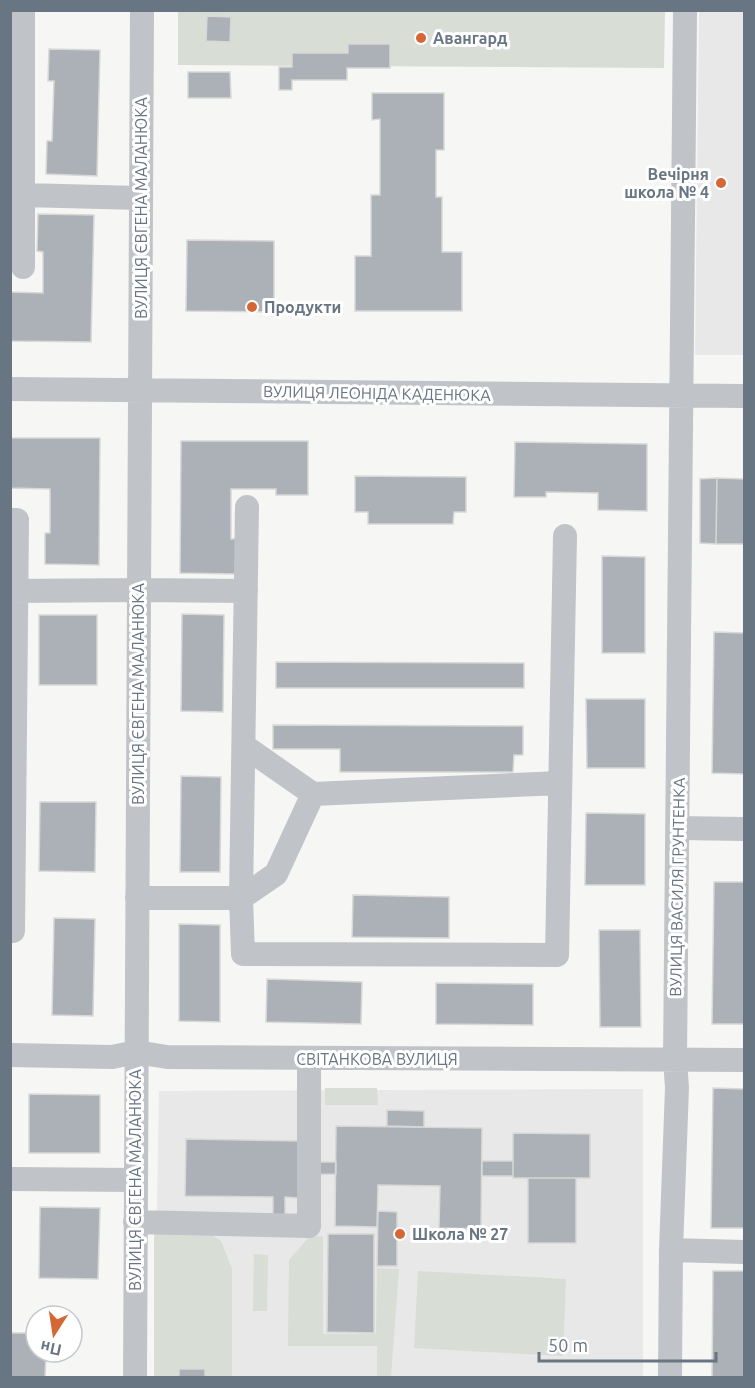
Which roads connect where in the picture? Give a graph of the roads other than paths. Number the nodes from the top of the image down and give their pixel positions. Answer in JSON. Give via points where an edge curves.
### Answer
{"nodes":[{"id":1,"x":23,"y":10,"type":"edge"},
{"id":2,"x":142,"y":10,"type":"edge"},
{"id":3,"x":685,"y":10,"type":"edge"},
{"id":4,"x":17,"y":71,"type":"edge"},
{"id":5,"x":17,"y":193,"type":"edge"},
{"id":6,"x":140,"y":198,"type":"junction"},
{"id":7,"x":23,"y":267,"type":"dead end"},
{"id":8,"x":10,"y":389,"type":"edge"},
{"id":9,"x":141,"y":389,"type":"junction"},
{"id":10,"x":680,"y":396,"type":"junction"},
{"id":11,"x":744,"y":396,"type":"edge"},
{"id":12,"x":247,"y":507,"type":"dead end"},
{"id":13,"x":10,"y":520,"type":"edge"},
{"id":14,"x":565,"y":536,"type":"dead end"},
{"id":15,"x":139,"y":590,"type":"junction"},
{"id":16,"x":246,"y":591,"type":"junction"},
{"id":17,"x":13,"y":594,"type":"edge"},
{"id":18,"x":244,"y":746,"type":"junction"},
{"id":19,"x":560,"y":783,"type":"junction"},
{"id":20,"x":313,"y":794,"type":"junction"},
{"id":21,"x":678,"y":828,"type":"junction"},
{"id":22,"x":744,"y":829,"type":"edge"},
{"id":23,"x":12,"y":853,"type":"edge"},
{"id":24,"x":138,"y":898,"type":"junction"},
{"id":25,"x":241,"y":898,"type":"junction"},
{"id":26,"x":10,"y":931,"type":"edge"},
{"id":27,"x":136,"y":1052,"type":"junction"},
{"id":28,"x":10,"y":1055,"type":"edge"},
{"id":29,"x":309,"y":1058,"type":"junction"},
{"id":30,"x":675,"y":1059,"type":"junction"},
{"id":31,"x":744,"y":1060,"type":"edge"},
{"id":32,"x":10,"y":1179,"type":"edge"},
{"id":33,"x":135,"y":1180,"type":"junction"},
{"id":34,"x":135,"y":1222,"type":"junction"},
{"id":35,"x":671,"y":1250,"type":"junction"},
{"id":36,"x":744,"y":1252,"type":"edge"},
{"id":37,"x":135,"y":1377,"type":"edge"},
{"id":38,"x":670,"y":1377,"type":"edge"}],
"edges":[{"from":1,"to":4,"type":"street"},
{"from":2,"to":6,"type":"street","name":"ВУЛИЦЯ ЄВГЕНА МАЛАНЮКА"},
{"from":3,"to":10,"type":"street","name":"ВУЛИЦЯ ВАСИЛЯ ГРУНТЕНКА"},
{"from":4,"to":5,"type":"street"},
{"from":5,"to":6,"type":"street"},
{"from":5,"to":7,"type":"street"},
{"from":6,"to":9,"type":"street","name":"ВУЛИЦЯ ЄВГЕНА МАЛАНЮКА"},
{"from":8,"to":9,"type":"street","name":"ВУЛИЦЯ ЛЕОНІДА КАДЕНЮКА"},
{"from":9,"to":10,"type":"street","name":"ВУЛИЦЯ ЛЕОНІДА КАДЕНЮКА"},
{"from":9,"to":15,"type":"street","name":"ВУЛИЦЯ ЄВГЕНА МАЛАНЮКА"},
{"from":10,"to":11,"type":"street","name":"ВУЛИЦЯ ЛЕОНІДА КАДЕНЮКА"},
{"from":10,"to":21,"type":"street","name":"ВУЛИЦЯ ВАСИЛЯ ГРУНТЕНКА"},
{"from":12,"to":16,"type":"street"},
{"from":13,"to":17,"type":"street","via":[[18,520]]},
{"from":14,"to":19,"type":"street"},
{"from":15,"to":16,"type":"street"},
{"from":15,"to":17,"type":"street"},
{"from":15,"to":24,"type":"street","name":"ВУЛИЦЯ ЄВГЕНА МАЛАНЮКА"},
{"from":16,"to":18,"type":"street"},
{"from":17,"to":23,"type":"street"},
{"from":18,"to":20,"type":"street"},
{"from":18,"to":25,"type":"street"},
{"from":19,"to":20,"type":"street"},
{"from":19,"to":25,"type":"street","via":[[557,955],[243,954]]},
{"from":20,"to":25,"type":"street","via":[[276,874]]},
{"from":21,"to":22,"type":"street"},
{"from":21,"to":30,"type":"street","name":"ВУЛИЦЯ ВАСИЛЯ ГРУНТЕНКА"},
{"from":23,"to":26,"type":"street"},
{"from":24,"to":25,"type":"street"},
{"from":24,"to":27,"type":"street","name":"ВУЛИЦЯ ЄВГЕНА МАЛАНЮКА"},
{"from":27,"to":28,"type":"street","name":"СВІТАНКОВА ВУЛИЦЯ","via":[[112,1057]]},
{"from":27,"to":29,"type":"street","name":"СВІТАНКОВА ВУЛИЦЯ","via":[[167,1057]]},
{"from":27,"to":33,"type":"street","name":"ВУЛИЦЯ ЄВГЕНА МАЛАНЮКА"},
{"from":29,"to":30,"type":"street","name":"СВІТАНКОВА ВУЛИЦЯ"},
{"from":29,"to":34,"type":"street","via":[[309,1226]]},
{"from":30,"to":31,"type":"street","name":"СВІТАНКОВА ВУЛИЦЯ"},
{"from":30,"to":35,"type":"street","name":"ВУЛИЦЯ ВАСИЛЯ ГРУНТЕНКА"},
{"from":32,"to":33,"type":"street"},
{"from":33,"to":34,"type":"street","name":"ВУЛИЦЯ ЄВГЕНА МАЛАНЮКА"},
{"from":34,"to":37,"type":"street","name":"ВУЛИЦЯ ЄВГЕНА МАЛАНЮКА"},
{"from":35,"to":36,"type":"street"},
{"from":35,"to":38,"type":"street","name":"ВУЛИЦЯ ВАСИЛЯ ГРУНТЕНКА"}]}
